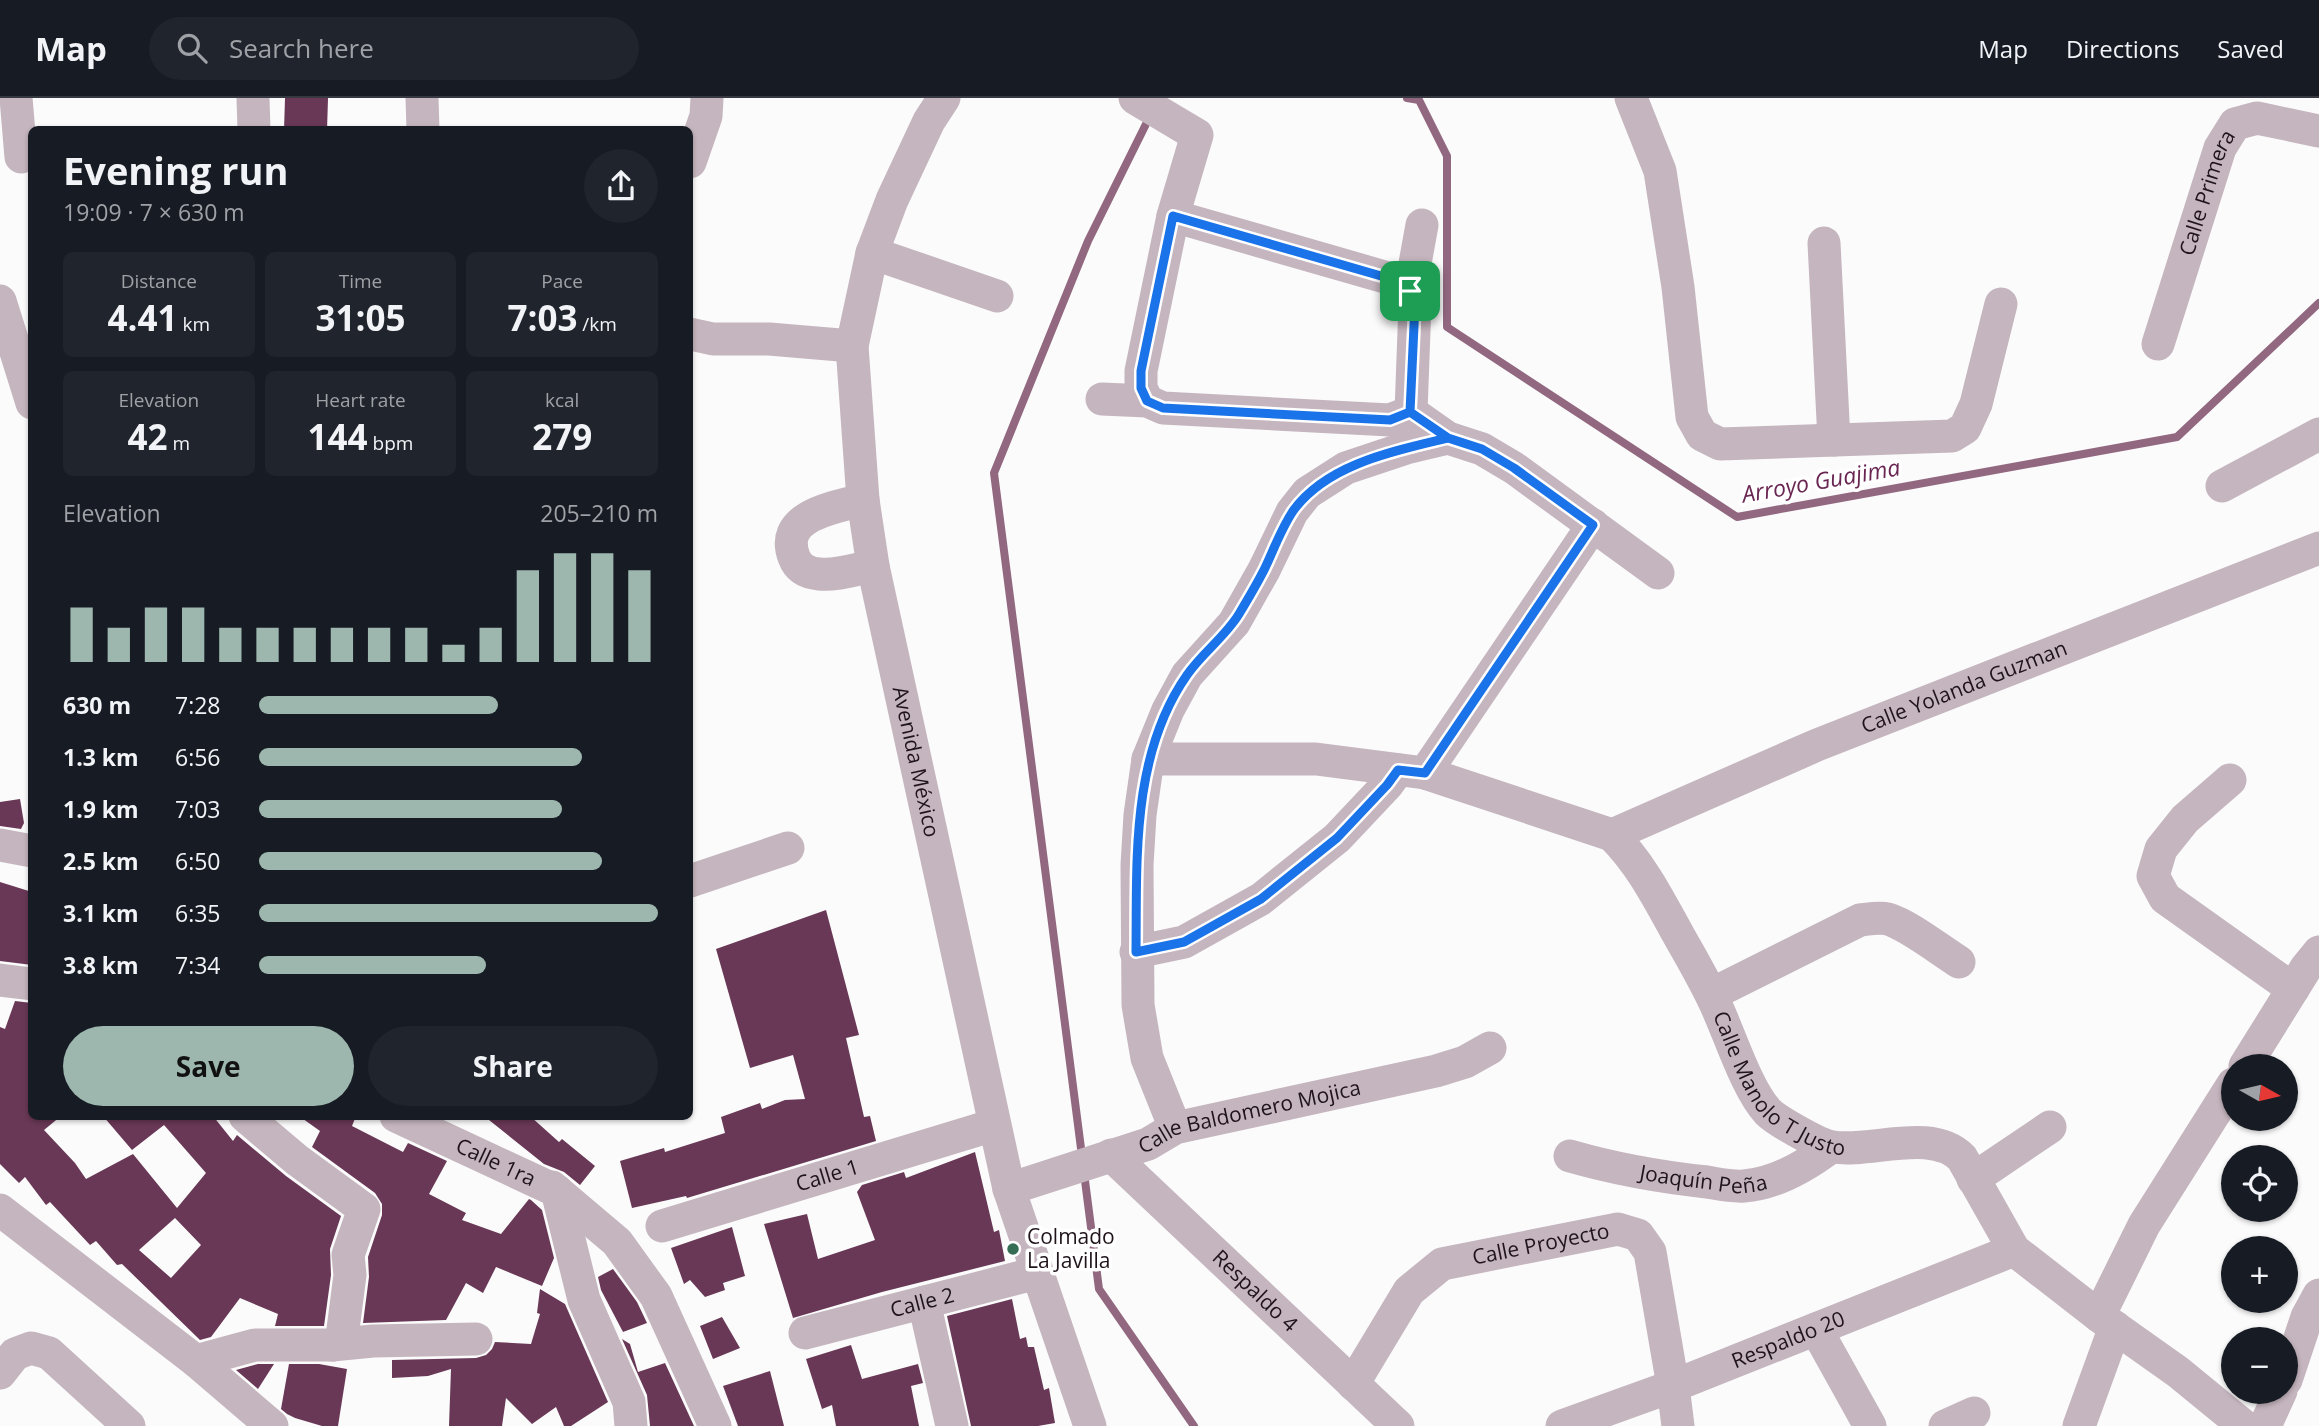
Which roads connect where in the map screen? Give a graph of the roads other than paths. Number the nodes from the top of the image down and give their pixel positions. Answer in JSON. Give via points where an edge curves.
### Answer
{"nodes":[{"id":1,"x":16,"y":98,"type":"edge"},
{"id":2,"x":253,"y":98,"type":"edge"},
{"id":3,"x":422,"y":98,"type":"edge"},
{"id":4,"x":707,"y":98,"type":"edge"},
{"id":5,"x":944,"y":98,"type":"edge"},
{"id":6,"x":1631,"y":98,"type":"edge"},
{"id":7,"x":1136,"y":99,"type":"edge"},
{"id":8,"x":254,"y":126,"type":"edge"},
{"id":9,"x":423,"y":126,"type":"edge"},
{"id":10,"x":2319,"y":131,"type":"edge"},
{"id":11,"x":693,"y":153,"type":"edge"},
{"id":12,"x":21,"y":157,"type":"dead end"},
{"id":13,"x":1173,"y":216,"type":"junction"},
{"id":14,"x":1422,"y":226,"type":"dead end"},
{"id":15,"x":1824,"y":243,"type":"dead end"},
{"id":16,"x":872,"y":253,"type":"junction"},
{"id":17,"x":1410,"y":291,"type":"junction"},
{"id":18,"x":997,"y":296,"type":"dead end"},
{"id":19,"x":0,"y":301,"type":"edge"},
{"id":20,"x":2001,"y":304,"type":"dead end"},
{"id":21,"x":693,"y":335,"type":"edge"},
{"id":22,"x":2158,"y":344,"type":"dead end"},
{"id":23,"x":852,"y":346,"type":"junction"},
{"id":24,"x":28,"y":389,"type":"edge"},
{"id":25,"x":1102,"y":399,"type":"dead end"},
{"id":26,"x":1147,"y":401,"type":"junction"},
{"id":27,"x":1410,"y":412,"type":"junction"},
{"id":28,"x":2319,"y":434,"type":"edge"},
{"id":29,"x":1448,"y":438,"type":"junction"},
{"id":30,"x":1834,"y":440,"type":"junction"},
{"id":31,"x":2222,"y":485,"type":"dead end"},
{"id":32,"x":863,"y":500,"type":"junction"},
{"id":33,"x":1593,"y":525,"type":"junction"},
{"id":34,"x":2319,"y":548,"type":"edge"},
{"id":35,"x":873,"y":566,"type":"junction"},
{"id":36,"x":1658,"y":573,"type":"dead end"},
{"id":37,"x":1148,"y":758,"type":"junction"},
{"id":38,"x":1411,"y":771,"type":"junction"},
{"id":39,"x":2230,"y":780,"type":"dead end"},
{"id":40,"x":1612,"y":835,"type":"junction"},
{"id":41,"x":0,"y":845,"type":"edge"},
{"id":42,"x":788,"y":848,"type":"dead end"},
{"id":43,"x":28,"y":849,"type":"edge"},
{"id":44,"x":693,"y":880,"type":"edge"},
{"id":45,"x":1136,"y":952,"type":"junction"},
{"id":46,"x":2319,"y":952,"type":"edge"},
{"id":47,"x":1959,"y":962,"type":"dead end"},
{"id":48,"x":0,"y":980,"type":"edge"},
{"id":49,"x":28,"y":984,"type":"edge"},
{"id":50,"x":2293,"y":989,"type":"junction"},
{"id":51,"x":1712,"y":995,"type":"junction"},
{"id":52,"x":1490,"y":1048,"type":"dead end"},
{"id":53,"x":2252,"y":1054,"type":"edge"},
{"id":54,"x":2221,"y":1103,"type":"edge"},
{"id":55,"x":250,"y":1120,"type":"edge"},
{"id":56,"x":405,"y":1120,"type":"edge"},
{"id":57,"x":459,"y":1120,"type":"edge"},
{"id":58,"x":994,"y":1125,"type":"junction"},
{"id":59,"x":2050,"y":1127,"type":"dead end"},
{"id":60,"x":1175,"y":1128,"type":"junction"},
{"id":61,"x":1831,"y":1147,"type":"junction"},
{"id":62,"x":1111,"y":1155,"type":"junction"},
{"id":63,"x":1570,"y":1156,"type":"dead end"},
{"id":64,"x":1973,"y":1179,"type":"junction"},
{"id":65,"x":1009,"y":1189,"type":"junction"},
{"id":66,"x":557,"y":1191,"type":"junction"},
{"id":67,"x":0,"y":1210,"type":"edge"},
{"id":68,"x":662,"y":1226,"type":"dead end"},
{"id":69,"x":2014,"y":1250,"type":"junction"},
{"id":70,"x":1037,"y":1273,"type":"junction"},
{"id":71,"x":2319,"y":1295,"type":"edge"},
{"id":72,"x":924,"y":1302,"type":"junction"},
{"id":73,"x":2107,"y":1321,"type":"junction"},
{"id":74,"x":1816,"y":1329,"type":"junction"},
{"id":75,"x":805,"y":1333,"type":"dead end"},
{"id":76,"x":476,"y":1339,"type":"dead end"},
{"id":77,"x":2298,"y":1344,"type":"edge"},
{"id":78,"x":332,"y":1345,"type":"junction"},
{"id":79,"x":196,"y":1360,"type":"junction"},
{"id":80,"x":0,"y":1373,"type":"edge"},
{"id":81,"x":1353,"y":1384,"type":"junction"},
{"id":82,"x":1673,"y":1386,"type":"junction"},
{"id":83,"x":2275,"y":1404,"type":"edge"},
{"id":84,"x":1088,"y":1425,"type":"edge"},
{"id":85,"x":129,"y":1426,"type":"edge"},
{"id":86,"x":272,"y":1426,"type":"edge"},
{"id":87,"x":631,"y":1426,"type":"edge"},
{"id":88,"x":715,"y":1426,"type":"edge"},
{"id":89,"x":952,"y":1426,"type":"edge"},
{"id":90,"x":1398,"y":1426,"type":"edge"},
{"id":91,"x":1562,"y":1426,"type":"edge"},
{"id":92,"x":1678,"y":1426,"type":"edge"},
{"id":93,"x":1870,"y":1426,"type":"edge"},
{"id":94,"x":2079,"y":1426,"type":"edge"},
{"id":95,"x":2244,"y":1426,"type":"edge"},
{"id":96,"x":2265,"y":1426,"type":"edge"}],
"edges":[{"from":1,"to":12,"type":"street"},
{"from":2,"to":8,"type":"street"},
{"from":3,"to":9,"type":"street"},
{"from":4,"to":11,"type":"street"},
{"from":5,"to":16,"type":"street","name":"Avenida México","via":[[891,200]]},
{"from":6,"to":30,"type":"street","via":[[1660,171],[1692,417],[1702,435],[1720,444]]},
{"from":7,"to":13,"type":"street","via":[[1197,135]]},
{"from":10,"to":22,"type":"street","name":"Calle Primera","via":[[2256,118],[2235,124],[2220,148]]},
{"from":13,"to":17,"type":"street","via":[[1395,280]]},
{"from":13,"to":26,"type":"street","via":[[1141,371]]},
{"from":14,"to":17,"type":"street"},
{"from":15,"to":30,"type":"street"},
{"from":16,"to":18,"type":"street"},
{"from":16,"to":23,"type":"street","name":"Avenida México"},
{"from":17,"to":27,"type":"street","via":[[1415,304]]},
{"from":19,"to":24,"type":"street"},
{"from":20,"to":30,"type":"street","via":[[1976,404],[1965,428],[1952,436]]},
{"from":21,"to":23,"type":"street"},
{"from":23,"to":32,"type":"street","name":"Avenida México"},
{"from":25,"to":26,"type":"street"},
{"from":26,"to":27,"type":"street","via":[[1163,408],[1390,420]]},
{"from":27,"to":29,"type":"street"},
{"from":28,"to":31,"type":"street"},
{"from":29,"to":33,"type":"street","via":[[1482,449],[1514,468]]},
{"from":29,"to":37,"type":"street","via":[[1346,468],[1307,493],[1292,512],[1234,623],[1187,675]]},
{"from":32,"to":35,"type":"street","name":"Avenida México"},
{"from":32,"to":35,"type":"street","via":[[810,515],[799,524],[790,549],[804,570],[821,574]]},
{"from":33,"to":36,"type":"street"},
{"from":33,"to":38,"type":"street"},
{"from":34,"to":40,"type":"street","name":"Calle Yolanda Guzman","via":[[1817,746]]},
{"from":35,"to":58,"type":"street","name":"Avenida México"},
{"from":37,"to":38,"type":"street","name":"Calle Manolo T Justo","via":[[1316,759]]},
{"from":37,"to":45,"type":"street","via":[[1140,815]]},
{"from":38,"to":40,"type":"street","name":"Calle Manolo T Justo"},
{"from":38,"to":45,"type":"street","via":[[1387,785],[1337,838],[1261,899],[1184,942]]},
{"from":39,"to":50,"type":"street","via":[[2185,818],[2161,849],[2152,876],[2165,898]]},
{"from":40,"to":51,"type":"street","name":"Calle Manolo T Justo","via":[[1646,875]]},
{"from":41,"to":43,"type":"street"},
{"from":42,"to":44,"type":"street"},
{"from":45,"to":60,"type":"street","via":[[1147,1058]]},
{"from":46,"to":50,"type":"street"},
{"from":47,"to":51,"type":"street","via":[[1898,924],[1874,918],[1860,920]]},
{"from":48,"to":49,"type":"street"},
{"from":50,"to":53,"type":"street"},
{"from":51,"to":61,"type":"street","name":"Calle Manolo T Justo","via":[[1753,1090],[1767,1111]]},
{"from":52,"to":60,"type":"street","name":"Calle Baldomero Mojica","via":[[1465,1062],[1436,1070]]},
{"from":54,"to":73,"type":"street","via":[[2144,1225]]},
{"from":55,"to":78,"type":"street","via":[[364,1209],[348,1255],[351,1275],[342,1337]]},
{"from":56,"to":66,"type":"street","name":"Calle 1ra"},
{"from":57,"to":66,"type":"street"},
{"from":58,"to":65,"type":"street","name":"Avenida México"},
{"from":58,"to":68,"type":"street","name":"Calle 1"},
{"from":59,"to":64,"type":"street"},
{"from":60,"to":62,"type":"street","name":"Calle Baldomero Mojica","via":[[1148,1144]]},
{"from":61,"to":63,"type":"street","name":"Joaquín Peña","via":[[1811,1163],[1744,1186],[1619,1170]]},
{"from":61,"to":64,"type":"street","name":"Calle Manolo T Justo","via":[[1944,1146],[1962,1158]]},
{"from":62,"to":65,"type":"street","name":"Calle Baldomero Mojica"},
{"from":62,"to":81,"type":"street","name":"Respaldo 4"},
{"from":64,"to":69,"type":"street","name":"Calle Manolo T Justo"},
{"from":65,"to":70,"type":"street","name":"Avenida México"},
{"from":66,"to":87,"type":"street","via":[[584,1300],[629,1402]]},
{"from":66,"to":88,"type":"street","via":[[617,1242],[656,1296]]},
{"from":67,"to":79,"type":"street"},
{"from":69,"to":73,"type":"street","name":"Calle Manolo T Justo"},
{"from":69,"to":74,"type":"street","name":"Respaldo 20"},
{"from":70,"to":72,"type":"street","name":"Calle 2"},
{"from":70,"to":84,"type":"street","name":"Avenida México"},
{"from":71,"to":77,"type":"street"},
{"from":72,"to":75,"type":"street","name":"Calle 2"},
{"from":72,"to":89,"type":"street"},
{"from":73,"to":94,"type":"street"},
{"from":73,"to":95,"type":"street","name":"Calle Manolo T Justo","via":[[2178,1371]]},
{"from":74,"to":82,"type":"street","name":"Respaldo 20"},
{"from":74,"to":93,"type":"street"},
{"from":76,"to":78,"type":"street"},
{"from":78,"to":79,"type":"street","via":[[256,1345]]},
{"from":79,"to":86,"type":"street"},
{"from":80,"to":85,"type":"street","via":[[15,1354],[31,1348],[49,1353]]},
{"from":81,"to":82,"type":"street","name":"Calle Proyecto","via":[[1409,1291],[1442,1264],[1618,1229],[1638,1235],[1650,1252]]},
{"from":81,"to":90,"type":"street","name":"Respaldo 4"},
{"from":82,"to":91,"type":"street","name":"Respaldo 20"},
{"from":82,"to":92,"type":"street","name":"Calle Proyecto"},
{"from":83,"to":96,"type":"street"}]}
